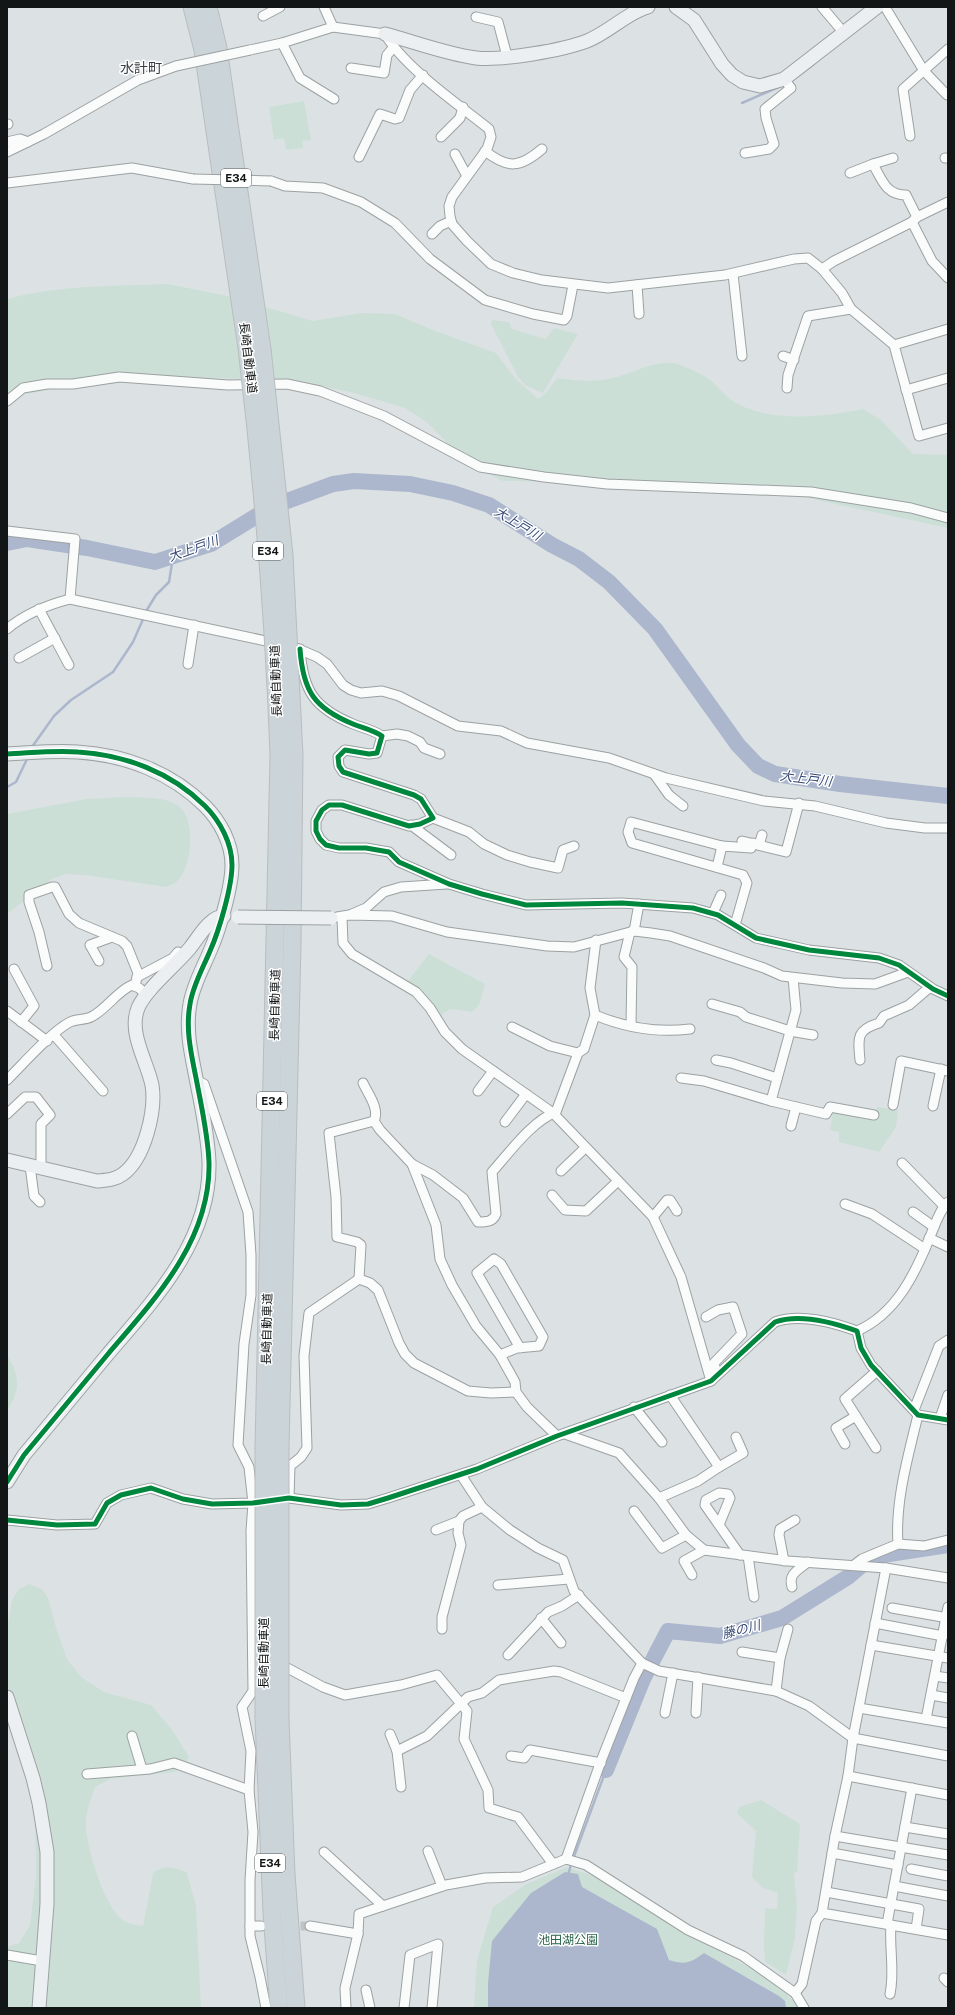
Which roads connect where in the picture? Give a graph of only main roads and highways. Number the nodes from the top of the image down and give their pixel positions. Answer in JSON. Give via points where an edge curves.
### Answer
{"nodes":[{"id":1,"x":192,"y":7,"type":"edge"},
{"id":2,"x":208,"y":7,"type":"edge"},
{"id":3,"x":255,"y":349,"type":"junction"},
{"id":4,"x":272,"y":1718,"type":"junction"},
{"id":5,"x":282,"y":1783,"type":"junction"},
{"id":6,"x":279,"y":2008,"type":"edge"},
{"id":7,"x":296,"y":2008,"type":"edge"},
{"id":8,"x":306,"y":2008,"type":"edge"}],
"edges":[{"from":1,"to":3,"type":"highway","name":"長崎自動車道","number":"E34","via":[[203,50]]},
{"from":2,"to":3,"type":"highway","name":"長崎自動車道","number":"E34","via":[[218,48]]},
{"from":3,"to":4,"type":"highway","name":"長崎自動車道","number":"E34","bridge":true,"via":[[260,458],[286,754],[272,1447]]},
{"from":4,"to":5,"type":"highway","name":"長崎自動車道","number":"E34"},
{"from":4,"to":6,"type":"highway","name":"長崎自動車道","number":"E34","via":[[272,1913]]},
{"from":5,"to":7,"type":"highway","name":"長崎自動車道","number":"E34"},
{"from":5,"to":8,"type":"highway"}]}
